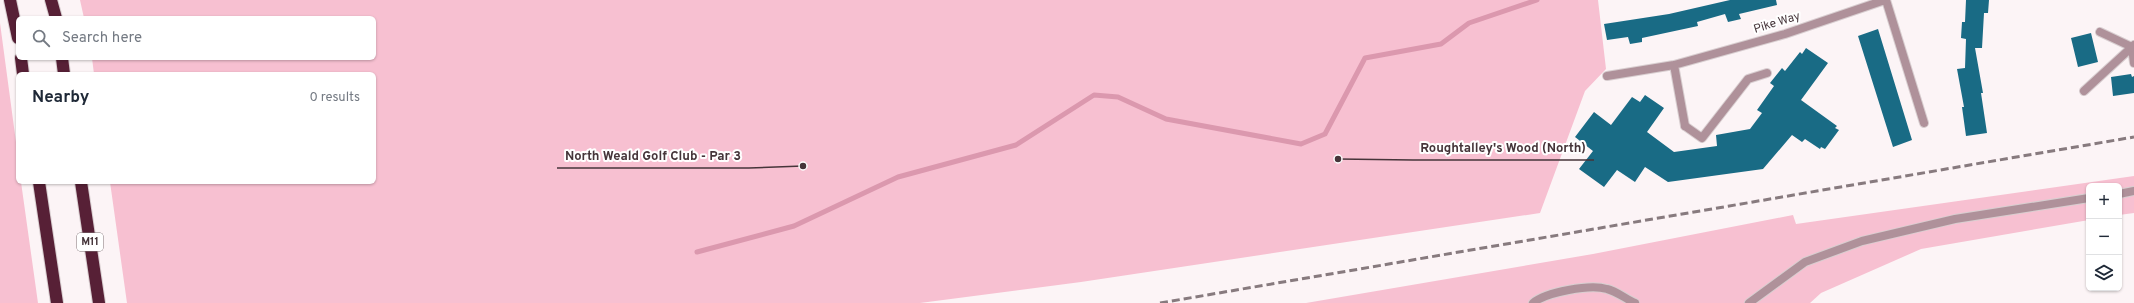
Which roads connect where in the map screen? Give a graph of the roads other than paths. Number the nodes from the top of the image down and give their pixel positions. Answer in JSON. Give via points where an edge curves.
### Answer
{"nodes":[{"id":1,"x":10,"y":0,"type":"edge"},
{"id":2,"x":51,"y":0,"type":"edge"},
{"id":3,"x":1886,"y":0,"type":"edge"},
{"id":4,"x":55,"y":16,"type":"edge"},
{"id":5,"x":16,"y":28,"type":"edge"},
{"id":6,"x":2100,"y":32,"type":"dead end"},
{"id":7,"x":2133,"y":46,"type":"edge"},
{"id":8,"x":21,"y":60,"type":"edge"},
{"id":9,"x":62,"y":60,"type":"edge"},
{"id":10,"x":2134,"y":63,"type":"edge"},
{"id":11,"x":1674,"y":65,"type":"junction"},
{"id":12,"x":23,"y":72,"type":"edge"},
{"id":13,"x":64,"y":72,"type":"edge"},
{"id":14,"x":1767,"y":73,"type":"dead end"},
{"id":15,"x":1607,"y":76,"type":"dead end"},
{"id":16,"x":2084,"y":91,"type":"dead end"},
{"id":17,"x":1924,"y":123,"type":"dead end"},
{"id":18,"x":39,"y":184,"type":"edge"},
{"id":19,"x":81,"y":184,"type":"edge"},
{"id":20,"x":2134,"y":191,"type":"edge"},
{"id":21,"x":2122,"y":193,"type":"edge"},
{"id":22,"x":2086,"y":198,"type":"edge"},
{"id":23,"x":57,"y":303,"type":"edge"},
{"id":24,"x":99,"y":303,"type":"edge"},
{"id":25,"x":1533,"y":303,"type":"edge"},
{"id":26,"x":1635,"y":303,"type":"edge"},
{"id":27,"x":1749,"y":303,"type":"edge"}],
"edges":[{"from":1,"to":5,"type":"highway"},
{"from":2,"to":4,"type":"highway"},
{"from":3,"to":11,"type":"street","name":"Pike Way","via":[[1785,34]]},
{"from":3,"to":17,"type":"street","name":"Pike Way"},
{"from":6,"to":7,"type":"street"},
{"from":7,"to":10,"type":"street"},
{"from":7,"to":16,"type":"street"},
{"from":8,"to":12,"type":"highway"},
{"from":9,"to":13,"type":"highway"},
{"from":11,"to":14,"type":"street","via":[[1685,126],[1702,138],[1748,79]]},
{"from":11,"to":15,"type":"street","name":"Pike Way"},
{"from":18,"to":23,"type":"highway"},
{"from":19,"to":24,"type":"highway","number":"M11"},
{"from":20,"to":21,"type":"street"},
{"from":22,"to":27,"type":"street","via":[[1955,218],[1862,241],[1805,262]]},
{"from":25,"to":26,"type":"street","via":[[1539,298],[1575,289],[1607,289]]}]}
